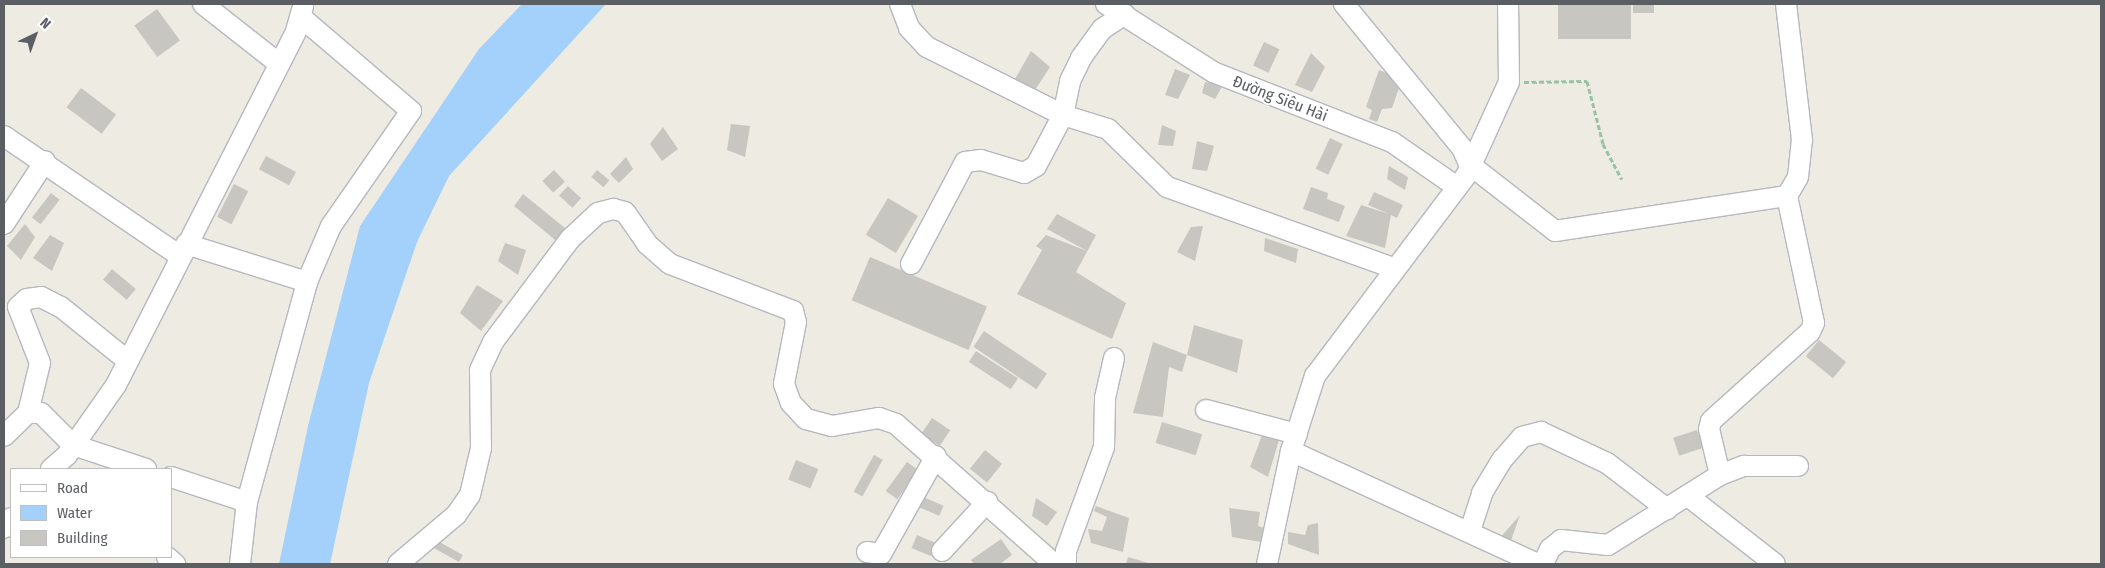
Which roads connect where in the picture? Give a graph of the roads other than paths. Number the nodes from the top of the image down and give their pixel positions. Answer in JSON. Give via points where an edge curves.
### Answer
{"nodes":[{"id":1,"x":202,"y":4,"type":"edge"},
{"id":2,"x":900,"y":4,"type":"edge"},
{"id":3,"x":1106,"y":4,"type":"edge"},
{"id":4,"x":1344,"y":4,"type":"edge"},
{"id":5,"x":1508,"y":4,"type":"edge"},
{"id":6,"x":1786,"y":4,"type":"edge"},
{"id":7,"x":302,"y":10,"type":"edge"},
{"id":8,"x":1125,"y":14,"type":"junction"},
{"id":9,"x":278,"y":63,"type":"junction"},
{"id":10,"x":1062,"y":115,"type":"junction"},
{"id":11,"x":4,"y":136,"type":"edge"},
{"id":12,"x":46,"y":161,"type":"junction"},
{"id":13,"x":1469,"y":164,"type":"junction"},
{"id":14,"x":1457,"y":186,"type":"junction"},
{"id":15,"x":1787,"y":196,"type":"junction"},
{"id":16,"x":4,"y":224,"type":"edge"},
{"id":17,"x":183,"y":250,"type":"junction"},
{"id":18,"x":911,"y":264,"type":"dead end"},
{"id":19,"x":1393,"y":268,"type":"junction"},
{"id":20,"x":306,"y":282,"type":"junction"},
{"id":21,"x":1114,"y":358,"type":"dead end"},
{"id":22,"x":128,"y":361,"type":"junction"},
{"id":23,"x":1206,"y":410,"type":"dead end"},
{"id":24,"x":28,"y":413,"type":"junction"},
{"id":25,"x":4,"y":436,"type":"edge"},
{"id":26,"x":1294,"y":443,"type":"junction"},
{"id":27,"x":71,"y":456,"type":"edge"},
{"id":28,"x":936,"y":456,"type":"junction"},
{"id":29,"x":1798,"y":466,"type":"dead end"},
{"id":30,"x":53,"y":468,"type":"edge"},
{"id":31,"x":140,"y":468,"type":"edge"},
{"id":32,"x":1720,"y":475,"type":"junction"},
{"id":33,"x":172,"y":477,"type":"edge"},
{"id":34,"x":1688,"y":496,"type":"junction"},
{"id":35,"x":247,"y":502,"type":"junction"},
{"id":36,"x":987,"y":502,"type":"junction"},
{"id":37,"x":1667,"y":510,"type":"junction"},
{"id":38,"x":1470,"y":531,"type":"junction"},
{"id":39,"x":942,"y":551,"type":"dead end"},
{"id":40,"x":867,"y":552,"type":"dead end"},
{"id":41,"x":1045,"y":562,"type":"edge"},
{"id":42,"x":240,"y":564,"type":"edge"},
{"id":43,"x":398,"y":564,"type":"edge"},
{"id":44,"x":1066,"y":564,"type":"edge"},
{"id":45,"x":1267,"y":564,"type":"edge"},
{"id":46,"x":1538,"y":564,"type":"edge"},
{"id":47,"x":1543,"y":564,"type":"edge"},
{"id":48,"x":1775,"y":564,"type":"edge"}],
"edges":[{"from":1,"to":9,"type":"street"},
{"from":2,"to":10,"type":"street","via":[[909,28],[927,47]]},
{"from":3,"to":8,"type":"street","name":"Đường Siêu Hài"},
{"from":4,"to":13,"type":"street","via":[[1462,148]]},
{"from":5,"to":13,"type":"street","via":[[1509,82]]},
{"from":6,"to":15,"type":"street","via":[[1802,140],[1798,177]]},
{"from":7,"to":9,"type":"street"},
{"from":7,"to":20,"type":"street","via":[[411,111],[331,226]]},
{"from":8,"to":10,"type":"street","via":[[1102,29],[1081,58],[1070,81]]},
{"from":8,"to":14,"type":"street","name":"Đường Siêu Hài","via":[[1213,72],[1392,142]]},
{"from":9,"to":17,"type":"street"},
{"from":10,"to":18,"type":"street","via":[[1030,173],[981,160],[965,162]]},
{"from":10,"to":19,"type":"street","via":[[1108,129],[1167,187]]},
{"from":11,"to":12,"type":"street"},
{"from":12,"to":16,"type":"street"},
{"from":12,"to":17,"type":"street"},
{"from":13,"to":14,"type":"street"},
{"from":13,"to":15,"type":"street","via":[[1546,227],[1564,232]]},
{"from":14,"to":19,"type":"street"},
{"from":15,"to":32,"type":"street","via":[[1814,323],[1810,332],[1711,421],[1709,429]]},
{"from":17,"to":20,"type":"street"},
{"from":17,"to":22,"type":"street"},
{"from":19,"to":26,"type":"street","via":[[1315,376]]},
{"from":20,"to":35,"type":"street"},
{"from":21,"to":44,"type":"street","via":[[1105,398],[1104,446],[1066,551]]},
{"from":22,"to":24,"type":"street","via":[[61,307],[41,297],[27,300],[18,307],[40,363]]},
{"from":22,"to":27,"type":"street"},
{"from":23,"to":26,"type":"street"},
{"from":24,"to":25,"type":"street"},
{"from":24,"to":27,"type":"street","via":[[48,416]]},
{"from":26,"to":38,"type":"street"},
{"from":26,"to":45,"type":"street"},
{"from":27,"to":30,"type":"street"},
{"from":27,"to":31,"type":"street"},
{"from":28,"to":36,"type":"street"},
{"from":28,"to":40,"type":"street","via":[[881,554]]},
{"from":28,"to":43,"type":"street","via":[[896,424],[879,418],[832,426],[806,419],[791,403],[784,384],[796,322],[793,311],[670,264],[647,244],[625,212],[606,210],[570,239],[493,342],[480,370],[481,448],[470,495],[456,515]]},
{"from":29,"to":32,"type":"street","via":[[1744,466]]},
{"from":32,"to":34,"type":"street"},
{"from":33,"to":35,"type":"street"},
{"from":34,"to":37,"type":"street"},
{"from":34,"to":48,"type":"street"},
{"from":35,"to":42,"type":"street"},
{"from":36,"to":39,"type":"street"},
{"from":36,"to":41,"type":"street"},
{"from":37,"to":38,"type":"street","via":[[1607,463],[1541,432],[1522,437],[1502,460],[1482,493]]},
{"from":37,"to":47,"type":"street","via":[[1608,545],[1561,540],[1550,548]]},
{"from":38,"to":46,"type":"street"}]}
